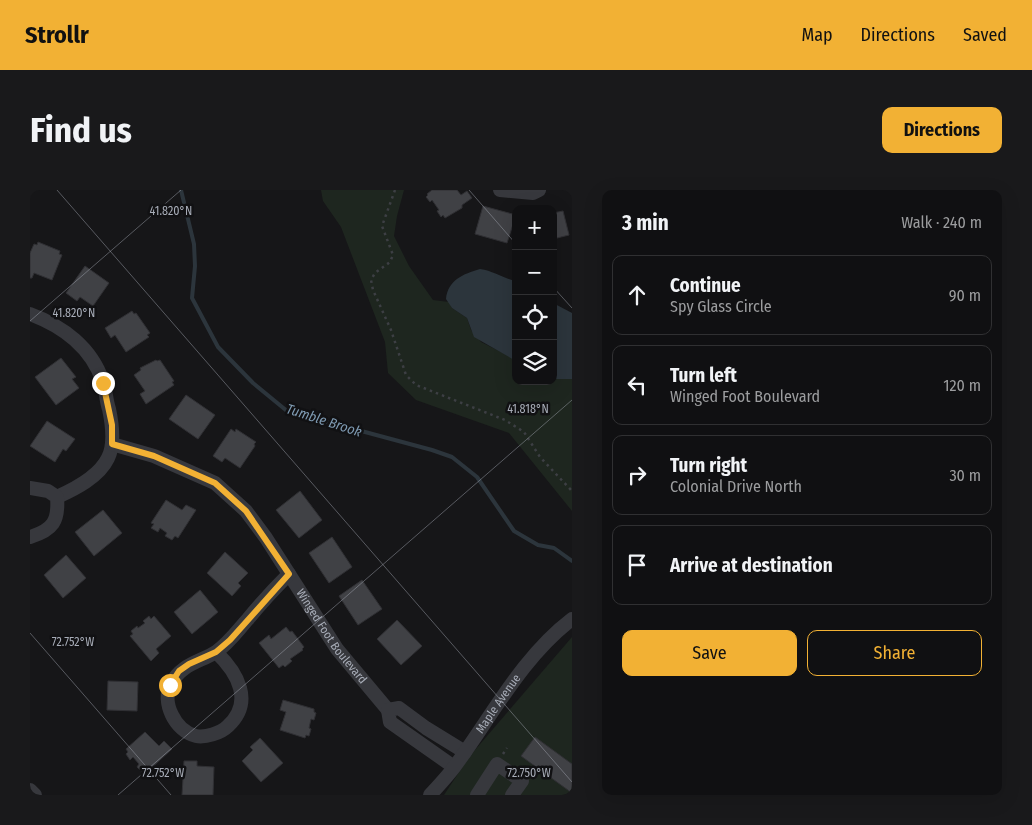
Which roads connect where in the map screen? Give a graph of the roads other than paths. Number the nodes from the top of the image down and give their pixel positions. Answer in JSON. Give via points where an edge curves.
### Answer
{"nodes":[{"id":1,"x":500,"y":190,"type":"edge"},
{"id":2,"x":539,"y":190,"type":"edge"},
{"id":3,"x":30,"y":314,"type":"edge"},
{"id":4,"x":112,"y":444,"type":"junction"},
{"id":5,"x":30,"y":488,"type":"edge"},
{"id":6,"x":57,"y":497,"type":"junction"},
{"id":7,"x":30,"y":537,"type":"edge"},
{"id":8,"x":289,"y":574,"type":"junction"},
{"id":9,"x":572,"y":619,"type":"edge"},
{"id":10,"x":216,"y":652,"type":"junction"},
{"id":11,"x":388,"y":710,"type":"junction"},
{"id":12,"x":465,"y":752,"type":"junction"},
{"id":13,"x":454,"y":768,"type":"junction"},
{"id":14,"x":30,"y":790,"type":"edge"},
{"id":15,"x":36,"y":795,"type":"edge"},
{"id":16,"x":430,"y":795,"type":"edge"},
{"id":17,"x":477,"y":795,"type":"edge"},
{"id":18,"x":512,"y":795,"type":"edge"}],
"edges":[{"from":1,"to":2,"type":"street","via":[[533,193]]},
{"from":3,"to":4,"type":"street","via":[[69,333],[90,357],[103,383],[112,425]]},
{"from":4,"to":6,"type":"street","via":[[108,458],[96,474]]},
{"from":4,"to":8,"type":"street","name":"Winged Foot Boulevard","via":[[154,456],[215,483],[246,511]]},
{"from":5,"to":6,"type":"street","via":[[48,491]]},
{"from":6,"to":7,"type":"street","via":[[57,513],[52,526]]},
{"from":8,"to":10,"type":"street"},
{"from":8,"to":11,"type":"street","name":"Winged Foot Boulevard","via":[[337,649]]},
{"from":9,"to":12,"type":"street","name":"Maple Avenue","via":[[522,670]]},
{"from":10,"to":10,"type":"street","via":[[179,671],[170,685],[168,701],[173,719],[196,736],[211,735],[226,728],[238,717],[243,702],[240,686],[232,671]]},
{"from":11,"to":12,"type":"street","via":[[399,708]]},
{"from":11,"to":13,"type":"street","name":"Winged Foot Boulevard","via":[[390,722]]},
{"from":12,"to":13,"type":"street","name":"Maple Avenue"},
{"from":13,"to":16,"type":"street","name":"Maple Avenue"},
{"from":14,"to":15,"type":"street"},
{"from":17,"to":18,"type":"street","via":[[497,764],[522,782]]}]}
